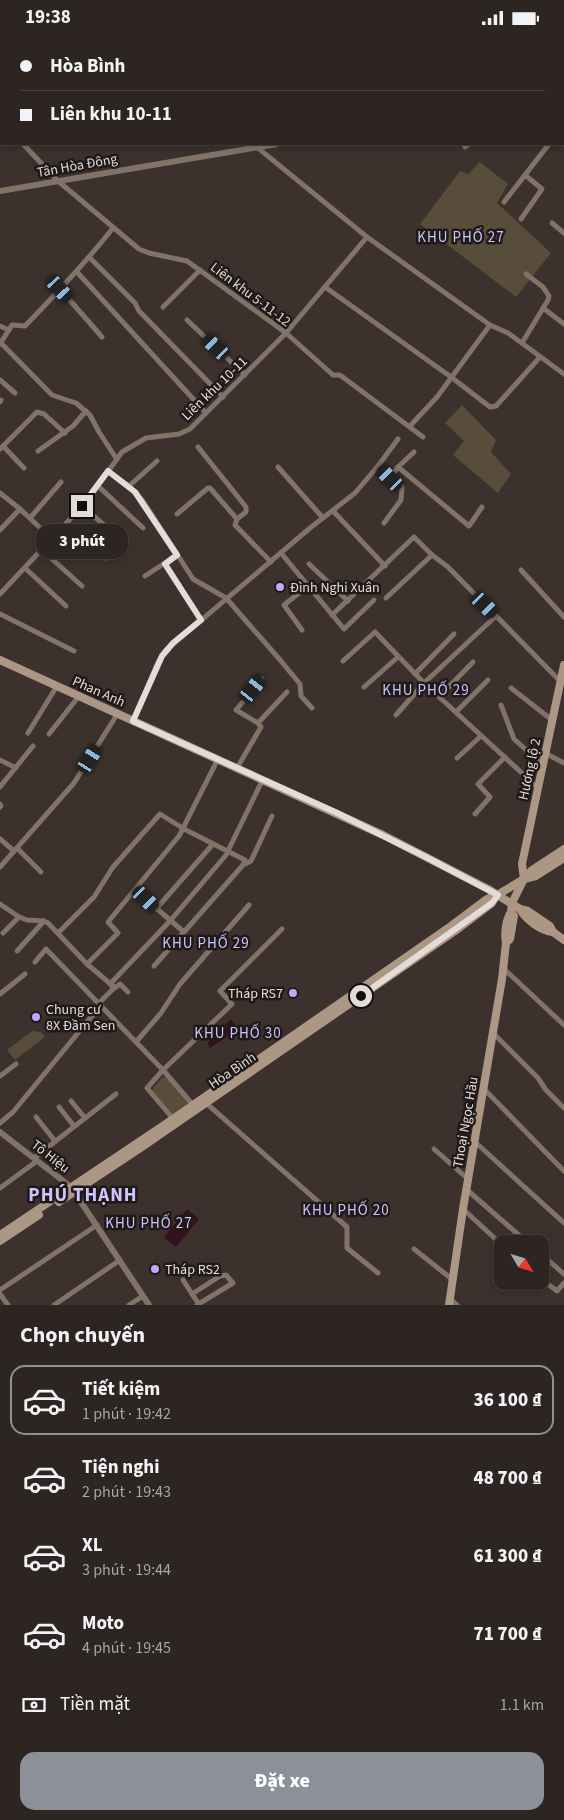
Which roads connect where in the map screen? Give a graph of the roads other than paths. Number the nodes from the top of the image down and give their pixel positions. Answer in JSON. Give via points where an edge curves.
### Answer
{"nodes":[{"id":1,"x":24,"y":145,"type":"edge"},
{"id":2,"x":255,"y":145,"type":"edge"},
{"id":3,"x":548,"y":145,"type":"edge"},
{"id":4,"x":525,"y":175,"type":"junction"},
{"id":5,"x":58,"y":181,"type":"junction"},
{"id":6,"x":0,"y":191,"type":"edge"},
{"id":7,"x":504,"y":202,"type":"dead end"},
{"id":8,"x":521,"y":219,"type":"dead end"},
{"id":9,"x":552,"y":223,"type":"dead end"},
{"id":10,"x":113,"y":227,"type":"junction"},
{"id":11,"x":564,"y":233,"type":"edge"},
{"id":12,"x":367,"y":237,"type":"junction"},
{"id":13,"x":89,"y":257,"type":"junction"},
{"id":14,"x":200,"y":270,"type":"junction"},
{"id":15,"x":77,"y":272,"type":"junction"},
{"id":16,"x":526,"y":274,"type":"dead end"},
{"id":17,"x":325,"y":287,"type":"junction"},
{"id":18,"x":60,"y":289,"type":"junction"},
{"id":19,"x":163,"y":307,"type":"dead end"},
{"id":20,"x":544,"y":308,"type":"junction"},
{"id":21,"x":187,"y":320,"type":"dead end"},
{"id":22,"x":563,"y":322,"type":"edge"},
{"id":23,"x":490,"y":325,"type":"junction"},
{"id":24,"x":0,"y":326,"type":"edge"},
{"id":25,"x":9,"y":330,"type":"junction"},
{"id":26,"x":286,"y":333,"type":"junction"},
{"id":27,"x":102,"y":337,"type":"dead end"},
{"id":28,"x":0,"y":343,"type":"edge"},
{"id":29,"x":522,"y":343,"type":"junction"},
{"id":30,"x":540,"y":357,"type":"junction"},
{"id":31,"x":245,"y":375,"type":"junction"},
{"id":32,"x":564,"y":375,"type":"edge"},
{"id":33,"x":451,"y":377,"type":"junction"},
{"id":34,"x":0,"y":381,"type":"edge"},
{"id":35,"x":15,"y":393,"type":"dead end"},
{"id":36,"x":223,"y":397,"type":"junction"},
{"id":37,"x":86,"y":411,"type":"junction"},
{"id":38,"x":206,"y":413,"type":"junction"},
{"id":39,"x":410,"y":426,"type":"junction"},
{"id":40,"x":65,"y":433,"type":"junction"},
{"id":41,"x":423,"y":437,"type":"dead end"},
{"id":42,"x":398,"y":439,"type":"dead end"},
{"id":43,"x":2,"y":447,"type":"edge"},
{"id":44,"x":198,"y":447,"type":"dead end"},
{"id":45,"x":38,"y":451,"type":"dead end"},
{"id":46,"x":414,"y":452,"type":"dead end"},
{"id":47,"x":116,"y":458,"type":"junction"},
{"id":48,"x":157,"y":461,"type":"dead end"},
{"id":49,"x":378,"y":466,"type":"junction"},
{"id":50,"x":278,"y":467,"type":"dead end"},
{"id":51,"x":398,"y":467,"type":"junction"},
{"id":52,"x":24,"y":468,"type":"dead end"},
{"id":53,"x":108,"y":471,"type":"junction"},
{"id":54,"x":390,"y":478,"type":"junction"},
{"id":55,"x":61,"y":482,"type":"dead end"},
{"id":56,"x":98,"y":486,"type":"junction"},
{"id":57,"x":129,"y":486,"type":"junction"},
{"id":58,"x":0,"y":493,"type":"edge"},
{"id":59,"x":82,"y":506,"type":"junction"},
{"id":60,"x":482,"y":507,"type":"dead end"},
{"id":61,"x":20,"y":509,"type":"junction"},
{"id":62,"x":333,"y":511,"type":"junction"},
{"id":63,"x":177,"y":513,"type":"dead end"},
{"id":64,"x":30,"y":518,"type":"junction"},
{"id":65,"x":323,"y":518,"type":"junction"},
{"id":66,"x":237,"y":519,"type":"junction"},
{"id":67,"x":67,"y":523,"type":"junction"},
{"id":68,"x":384,"y":523,"type":"dead end"},
{"id":69,"x":143,"y":528,"type":"dead end"},
{"id":70,"x":0,"y":530,"type":"edge"},
{"id":71,"x":52,"y":539,"type":"junction"},
{"id":72,"x":124,"y":542,"type":"dead end"},
{"id":73,"x":42,"y":550,"type":"junction"},
{"id":74,"x":281,"y":553,"type":"junction"},
{"id":75,"x":177,"y":555,"type":"junction"},
{"id":76,"x":432,"y":555,"type":"junction"},
{"id":77,"x":106,"y":558,"type":"dead end"},
{"id":78,"x":271,"y":562,"type":"junction"},
{"id":79,"x":165,"y":564,"type":"junction"},
{"id":80,"x":309,"y":564,"type":"dead end"},
{"id":81,"x":385,"y":566,"type":"junction"},
{"id":82,"x":25,"y":568,"type":"junction"},
{"id":83,"x":521,"y":570,"type":"dead end"},
{"id":84,"x":145,"y":576,"type":"dead end"},
{"id":85,"x":82,"y":586,"type":"dead end"},
{"id":86,"x":308,"y":586,"type":"junction"},
{"id":87,"x":0,"y":595,"type":"edge"},
{"id":88,"x":226,"y":598,"type":"junction"},
{"id":89,"x":386,"y":598,"type":"dead end"},
{"id":90,"x":374,"y":600,"type":"dead end"},
{"id":91,"x":348,"y":601,"type":"junction"},
{"id":92,"x":66,"y":605,"type":"dead end"},
{"id":93,"x":0,"y":614,"type":"edge"},
{"id":94,"x":332,"y":615,"type":"junction"},
{"id":95,"x":496,"y":616,"type":"junction"},
{"id":96,"x":564,"y":617,"type":"edge"},
{"id":97,"x":201,"y":620,"type":"junction"},
{"id":98,"x":302,"y":630,"type":"dead end"},
{"id":99,"x":454,"y":634,"type":"dead end"},
{"id":100,"x":74,"y":651,"type":"dead end"},
{"id":101,"x":398,"y":657,"type":"junction"},
{"id":102,"x":0,"y":660,"type":"edge"},
{"id":103,"x":343,"y":661,"type":"dead end"},
{"id":104,"x":473,"y":662,"type":"dead end"},
{"id":105,"x":564,"y":665,"type":"edge"},
{"id":106,"x":415,"y":674,"type":"junction"},
{"id":107,"x":262,"y":679,"type":"dead end"},
{"id":108,"x":488,"y":680,"type":"dead end"},
{"id":109,"x":560,"y":681,"type":"junction"},
{"id":110,"x":424,"y":683,"type":"junction"},
{"id":111,"x":57,"y":686,"type":"junction"},
{"id":112,"x":364,"y":687,"type":"dead end"},
{"id":113,"x":511,"y":688,"type":"dead end"},
{"id":114,"x":287,"y":692,"type":"dead end"},
{"id":115,"x":79,"y":696,"type":"junction"},
{"id":116,"x":440,"y":696,"type":"junction"},
{"id":117,"x":501,"y":705,"type":"dead end"},
{"id":118,"x":312,"y":708,"type":"dead end"},
{"id":119,"x":456,"y":712,"type":"junction"},
{"id":120,"x":118,"y":713,"type":"junction"},
{"id":121,"x":396,"y":715,"type":"dead end"},
{"id":122,"x":552,"y":720,"type":"junction"},
{"id":123,"x":133,"y":721,"type":"junction"},
{"id":124,"x":258,"y":723,"type":"junction"},
{"id":125,"x":28,"y":733,"type":"dead end"},
{"id":126,"x":49,"y":734,"type":"dead end"},
{"id":127,"x":481,"y":735,"type":"junction"},
{"id":128,"x":33,"y":746,"type":"dead end"},
{"id":129,"x":544,"y":753,"type":"junction"},
{"id":130,"x":505,"y":757,"type":"junction"},
{"id":131,"x":457,"y":758,"type":"dead end"},
{"id":132,"x":218,"y":759,"type":"junction"},
{"id":133,"x":0,"y":760,"type":"edge"},
{"id":134,"x":564,"y":763,"type":"edge"},
{"id":135,"x":542,"y":764,"type":"junction"},
{"id":136,"x":16,"y":768,"type":"junction"},
{"id":137,"x":237,"y":768,"type":"junction"},
{"id":138,"x":263,"y":779,"type":"junction"},
{"id":139,"x":0,"y":787,"type":"edge"},
{"id":140,"x":538,"y":787,"type":"junction"},
{"id":141,"x":475,"y":814,"type":"dead end"},
{"id":142,"x":272,"y":816,"type":"dead end"},
{"id":143,"x":184,"y":829,"type":"junction"},
{"id":144,"x":0,"y":839,"type":"edge"},
{"id":145,"x":213,"y":844,"type":"junction"},
{"id":146,"x":15,"y":849,"type":"junction"},
{"id":147,"x":564,"y":849,"type":"edge"},
{"id":148,"x":228,"y":852,"type":"junction"},
{"id":149,"x":564,"y":858,"type":"edge"},
{"id":150,"x":243,"y":865,"type":"junction"},
{"id":151,"x":0,"y":867,"type":"edge"},
{"id":152,"x":41,"y":872,"type":"dead end"},
{"id":153,"x":524,"y":879,"type":"junction"},
{"id":154,"x":135,"y":890,"type":"junction"},
{"id":155,"x":498,"y":895,"type":"junction"},
{"id":156,"x":512,"y":903,"type":"junction"},
{"id":157,"x":0,"y":904,"type":"edge"},
{"id":158,"x":249,"y":905,"type":"dead end"},
{"id":159,"x":156,"y":909,"type":"junction"},
{"id":160,"x":19,"y":917,"type":"junction"},
{"id":161,"x":44,"y":921,"type":"junction"},
{"id":162,"x":170,"y":921,"type":"junction"},
{"id":163,"x":282,"y":929,"type":"dead end"},
{"id":164,"x":59,"y":932,"type":"junction"},
{"id":165,"x":184,"y":932,"type":"junction"},
{"id":166,"x":3,"y":933,"type":"dead end"},
{"id":167,"x":564,"y":940,"type":"edge"},
{"id":168,"x":17,"y":951,"type":"dead end"},
{"id":169,"x":35,"y":961,"type":"dead end"},
{"id":170,"x":88,"y":964,"type":"junction"},
{"id":171,"x":154,"y":966,"type":"dead end"},
{"id":172,"x":503,"y":968,"type":"junction"},
{"id":173,"x":25,"y":974,"type":"dead end"},
{"id":174,"x":111,"y":987,"type":"junction"},
{"id":175,"x":128,"y":992,"type":"dead end"},
{"id":176,"x":0,"y":994,"type":"edge"},
{"id":177,"x":100,"y":1004,"type":"junction"},
{"id":178,"x":327,"y":1016,"type":"junction"},
{"id":179,"x":564,"y":1025,"type":"edge"},
{"id":180,"x":493,"y":1033,"type":"junction"},
{"id":181,"x":136,"y":1042,"type":"junction"},
{"id":182,"x":16,"y":1063,"type":"dead end"},
{"id":183,"x":163,"y":1070,"type":"junction"},
{"id":184,"x":0,"y":1076,"type":"edge"},
{"id":185,"x":484,"y":1089,"type":"junction"},
{"id":186,"x":116,"y":1094,"type":"dead end"},
{"id":187,"x":72,"y":1101,"type":"dead end"},
{"id":188,"x":206,"y":1103,"type":"junction"},
{"id":189,"x":193,"y":1105,"type":"junction"},
{"id":190,"x":59,"y":1107,"type":"dead end"},
{"id":191,"x":564,"y":1108,"type":"edge"},
{"id":192,"x":36,"y":1117,"type":"dead end"},
{"id":193,"x":85,"y":1118,"type":"junction"},
{"id":194,"x":175,"y":1121,"type":"junction"},
{"id":195,"x":0,"y":1123,"type":"edge"},
{"id":196,"x":74,"y":1126,"type":"junction"},
{"id":197,"x":0,"y":1132,"type":"edge"},
{"id":198,"x":55,"y":1141,"type":"junction"},
{"id":199,"x":475,"y":1142,"type":"junction"},
{"id":200,"x":434,"y":1149,"type":"dead end"},
{"id":201,"x":35,"y":1160,"type":"junction"},
{"id":202,"x":564,"y":1171,"type":"edge"},
{"id":203,"x":468,"y":1179,"type":"junction"},
{"id":204,"x":0,"y":1188,"type":"edge"},
{"id":205,"x":73,"y":1189,"type":"junction"},
{"id":206,"x":466,"y":1189,"type":"junction"},
{"id":207,"x":463,"y":1209,"type":"junction"},
{"id":208,"x":564,"y":1223,"type":"edge"},
{"id":209,"x":97,"y":1225,"type":"junction"},
{"id":210,"x":0,"y":1235,"type":"edge"},
{"id":211,"x":519,"y":1235,"type":"edge"},
{"id":212,"x":494,"y":1238,"type":"edge"},
{"id":213,"x":0,"y":1241,"type":"edge"},
{"id":214,"x":414,"y":1249,"type":"dead end"},
{"id":215,"x":120,"y":1260,"type":"junction"},
{"id":216,"x":549,"y":1261,"type":"edge"},
{"id":217,"x":378,"y":1273,"type":"dead end"},
{"id":218,"x":564,"y":1274,"type":"edge"},
{"id":219,"x":453,"y":1279,"type":"junction"},
{"id":220,"x":182,"y":1280,"type":"dead end"},
{"id":221,"x":564,"y":1283,"type":"edge"},
{"id":222,"x":549,"y":1285,"type":"edge"},
{"id":223,"x":0,"y":1292,"type":"edge"},
{"id":224,"x":192,"y":1293,"type":"junction"},
{"id":225,"x":143,"y":1296,"type":"junction"},
{"id":226,"x":450,"y":1302,"type":"edge"},
{"id":227,"x":198,"y":1304,"type":"edge"},
{"id":228,"x":8,"y":1305,"type":"edge"},
{"id":229,"x":54,"y":1305,"type":"edge"},
{"id":230,"x":129,"y":1305,"type":"edge"},
{"id":231,"x":149,"y":1305,"type":"edge"},
{"id":232,"x":457,"y":1305,"type":"edge"}],
"edges":[{"from":1,"to":5,"type":"street","name":"Liên khu 5-11-12"},
{"from":2,"to":5,"type":"street","name":"Tân Hòa Đông"},
{"from":2,"to":12,"type":"street"},
{"from":3,"to":4,"type":"street"},
{"from":4,"to":7,"type":"street"},
{"from":4,"to":8,"type":"street","via":[[542,189]]},
{"from":5,"to":6,"type":"street","name":"Tân Hòa Đông"},
{"from":5,"to":10,"type":"street","name":"Liên khu 5-11-12"},
{"from":9,"to":11,"type":"street"},
{"from":10,"to":13,"type":"street"},
{"from":10,"to":14,"type":"street","name":"Liên khu 5-11-12","via":[[139,249],[187,261]]},
{"from":12,"to":17,"type":"street","name":"Liên khu 10-11"},
{"from":12,"to":23,"type":"street"},
{"from":13,"to":15,"type":"street"},
{"from":13,"to":36,"type":"street"},
{"from":14,"to":19,"type":"street"},
{"from":14,"to":26,"type":"street","name":"Liên khu 5-11-12"},
{"from":15,"to":18,"type":"street"},
{"from":15,"to":38,"type":"street"},
{"from":16,"to":20,"type":"street","via":[[547,292]]},
{"from":17,"to":26,"type":"street","name":"Liên khu 10-11"},
{"from":17,"to":33,"type":"street"},
{"from":18,"to":25,"type":"street","via":[[25,326],[12,325]]},
{"from":18,"to":27,"type":"street"},
{"from":20,"to":22,"type":"street"},
{"from":20,"to":29,"type":"street"},
{"from":21,"to":31,"type":"street"},
{"from":23,"to":29,"type":"street"},
{"from":23,"to":33,"type":"street"},
{"from":24,"to":25,"type":"street"},
{"from":25,"to":28,"type":"street"},
{"from":26,"to":31,"type":"street","name":"Liên khu 10-11"},
{"from":26,"to":39,"type":"street","name":"Liên khu 5-11-12","via":[[333,375],[340,375]]},
{"from":28,"to":37,"type":"street","via":[[52,395],[76,403]]},
{"from":29,"to":30,"type":"street"},
{"from":30,"to":32,"type":"street"},
{"from":30,"to":33,"type":"street","via":[[496,406],[490,407]]},
{"from":31,"to":36,"type":"street","name":"Liên khu 10-11"},
{"from":33,"to":39,"type":"street"},
{"from":34,"to":35,"type":"street"},
{"from":36,"to":38,"type":"street","name":"Liên khu 10-11"},
{"from":37,"to":40,"type":"street"},
{"from":37,"to":47,"type":"street"},
{"from":38,"to":47,"type":"street","name":"Liên khu 10-11","via":[[190,429],[179,434],[146,438]]},
{"from":39,"to":41,"type":"street","name":"Liên khu 5-11-12"},
{"from":40,"to":43,"type":"street","via":[[44,414],[37,412]]},
{"from":40,"to":45,"type":"street"},
{"from":42,"to":49,"type":"street"},
{"from":43,"to":52,"type":"street"},
{"from":44,"to":66,"type":"street","via":[[246,507],[246,512]]},
{"from":46,"to":51,"type":"street"},
{"from":47,"to":53,"type":"street","name":"Liên khu 10-11"},
{"from":48,"to":57,"type":"street"},
{"from":49,"to":54,"type":"street"},
{"from":49,"to":62,"type":"street","via":[[355,493]]},
{"from":50,"to":65,"type":"street"},
{"from":51,"to":54,"type":"street"},
{"from":51,"to":60,"type":"street","via":[[469,526]]},
{"from":53,"to":56,"type":"street","name":"Liên khu 10-11"},
{"from":53,"to":57,"type":"street"},
{"from":54,"to":68,"type":"street","via":[[402,487],[401,500]]},
{"from":55,"to":64,"type":"street"},
{"from":56,"to":59,"type":"street","name":"Liên khu 10-11"},
{"from":56,"to":69,"type":"street"},
{"from":57,"to":75,"type":"street","via":[[143,501]]},
{"from":58,"to":61,"type":"street"},
{"from":59,"to":67,"type":"street","name":"Liên khu 10-11"},
{"from":59,"to":72,"type":"street"},
{"from":61,"to":64,"type":"street"},
{"from":61,"to":70,"type":"street"},
{"from":62,"to":65,"type":"street"},
{"from":62,"to":81,"type":"street"},
{"from":63,"to":66,"type":"street","via":[[208,488]]},
{"from":64,"to":71,"type":"street"},
{"from":65,"to":74,"type":"street"},
{"from":66,"to":78,"type":"street","via":[[235,525]]},
{"from":67,"to":71,"type":"street","name":"Liên khu 10-11"},
{"from":67,"to":77,"type":"street"},
{"from":71,"to":73,"type":"street","name":"Liên khu 10-11"},
{"from":73,"to":82,"type":"street","name":"Liên khu 10-11"},
{"from":73,"to":85,"type":"street"},
{"from":74,"to":78,"type":"street"},
{"from":74,"to":86,"type":"street"},
{"from":75,"to":79,"type":"street"},
{"from":75,"to":88,"type":"street","via":[[193,579]]},
{"from":76,"to":81,"type":"street","via":[[414,537]]},
{"from":76,"to":89,"type":"street"},
{"from":76,"to":95,"type":"street"},
{"from":78,"to":88,"type":"street"},
{"from":79,"to":84,"type":"street"},
{"from":79,"to":97,"type":"street"},
{"from":80,"to":91,"type":"street"},
{"from":81,"to":91,"type":"street"},
{"from":82,"to":87,"type":"street","name":"Liên khu 10-11"},
{"from":82,"to":92,"type":"street"},
{"from":83,"to":96,"type":"street"},
{"from":86,"to":94,"type":"street"},
{"from":86,"to":98,"type":"street","via":[[284,605]]},
{"from":88,"to":97,"type":"street"},
{"from":88,"to":118,"type":"street","via":[[300,684],[301,696]]},
{"from":90,"to":94,"type":"street","via":[[344,629]]},
{"from":91,"to":94,"type":"street"},
{"from":93,"to":100,"type":"street"},
{"from":95,"to":109,"type":"street"},
{"from":95,"to":110,"type":"street"},
{"from":97,"to":123,"type":"street","via":[[162,656]]},
{"from":99,"to":106,"type":"street"},
{"from":101,"to":103,"type":"street","via":[[376,633]]},
{"from":101,"to":106,"type":"street"},
{"from":101,"to":112,"type":"street"},
{"from":102,"to":111,"type":"main road","name":"Phan Anh"},
{"from":104,"to":116,"type":"street"},
{"from":105,"to":109,"type":"main road","name":"Hương lộ 2"},
{"from":106,"to":110,"type":"street"},
{"from":107,"to":124,"type":"street","via":[[236,710]]},
{"from":108,"to":119,"type":"street"},
{"from":109,"to":122,"type":"main road","name":"Hương lộ 2"},
{"from":110,"to":116,"type":"street"},
{"from":110,"to":121,"type":"street"},
{"from":111,"to":115,"type":"main road","name":"Phan Anh"},
{"from":111,"to":125,"type":"street"},
{"from":113,"to":122,"type":"street"},
{"from":114,"to":124,"type":"street"},
{"from":115,"to":120,"type":"main road","name":"Phan Anh"},
{"from":115,"to":126,"type":"street"},
{"from":116,"to":119,"type":"street"},
{"from":117,"to":135,"type":"street","via":[[514,739]]},
{"from":119,"to":127,"type":"street"},
{"from":120,"to":123,"type":"main road","name":"Phan Anh"},
{"from":120,"to":146,"type":"street","via":[[74,783]]},
{"from":122,"to":129,"type":"main road","name":"Hương lộ 2"},
{"from":123,"to":132,"type":"main road","name":"Phan Anh"},
{"from":124,"to":137,"type":"street","via":[[261,727]]},
{"from":127,"to":130,"type":"street"},
{"from":127,"to":131,"type":"street"},
{"from":128,"to":136,"type":"street"},
{"from":129,"to":134,"type":"street"},
{"from":129,"to":135,"type":"main road","name":"Hương lộ 2"},
{"from":130,"to":140,"type":"street"},
{"from":130,"to":141,"type":"street","via":[[478,784],[490,797]]},
{"from":132,"to":137,"type":"main road","name":"Phan Anh"},
{"from":132,"to":143,"type":"street"},
{"from":133,"to":136,"type":"street"},
{"from":135,"to":140,"type":"main road","name":"Hương lộ 2"},
{"from":136,"to":139,"type":"street"},
{"from":137,"to":138,"type":"main road","name":"Phan Anh"},
{"from":138,"to":148,"type":"street"},
{"from":138,"to":155,"type":"main road","name":"Phan Anh","via":[[393,840]]},
{"from":140,"to":153,"type":"main road","name":"Hương lộ 2","via":[[522,864]]},
{"from":142,"to":150,"type":"street","via":[[251,861]]},
{"from":143,"to":145,"type":"street"},
{"from":143,"to":154,"type":"street"},
{"from":143,"to":164,"type":"street","via":[[160,814],[113,867],[94,897]]},
{"from":144,"to":146,"type":"street"},
{"from":145,"to":148,"type":"street"},
{"from":145,"to":159,"type":"street"},
{"from":146,"to":151,"type":"street"},
{"from":146,"to":152,"type":"street"},
{"from":147,"to":153,"type":"main road"},
{"from":148,"to":150,"type":"street","via":[[245,860]]},
{"from":148,"to":162,"type":"street"},
{"from":149,"to":153,"type":"main road","via":[[536,876]]},
{"from":150,"to":165,"type":"street"},
{"from":153,"to":155,"type":"main road","name":"Hòa Bình"},
{"from":153,"to":156,"type":"main road","name":"Thoại Ngọc Hầu"},
{"from":154,"to":159,"type":"street"},
{"from":154,"to":170,"type":"street","via":[[108,922],[118,933]]},
{"from":155,"to":156,"type":"main road","name":"Phan Anh"},
{"from":155,"to":178,"type":"main road","name":"Hòa Bình","via":[[487,899]]},
{"from":156,"to":167,"type":"main road","name":"Phan Anh","via":[[543,921]]},
{"from":156,"to":172,"type":"main road","name":"Thoại Ngọc Hầu"},
{"from":157,"to":160,"type":"street"},
{"from":158,"to":181,"type":"street","via":[[180,984]]},
{"from":159,"to":162,"type":"street"},
{"from":160,"to":161,"type":"street"},
{"from":160,"to":166,"type":"street"},
{"from":161,"to":164,"type":"street"},
{"from":161,"to":168,"type":"street"},
{"from":162,"to":165,"type":"street"},
{"from":162,"to":174,"type":"street"},
{"from":163,"to":183,"type":"street","via":[[220,991],[232,1004]]},
{"from":164,"to":170,"type":"street"},
{"from":165,"to":171,"type":"street"},
{"from":169,"to":177,"type":"street","via":[[46,949]]},
{"from":170,"to":174,"type":"street"},
{"from":172,"to":179,"type":"street"},
{"from":172,"to":180,"type":"main road","name":"Thoại Ngọc Hầu"},
{"from":173,"to":176,"type":"street"},
{"from":174,"to":175,"type":"street","via":[[120,984]]},
{"from":174,"to":177,"type":"street"},
{"from":177,"to":181,"type":"street"},
{"from":177,"to":195,"type":"street","via":[[13,1113]]},
{"from":178,"to":188,"type":"main road","name":"Hòa Bình"},
{"from":178,"to":189,"type":"main road","name":"Hòa Bình"},
{"from":180,"to":185,"type":"main road","name":"Thoại Ngọc Hầu"},
{"from":180,"to":191,"type":"street"},
{"from":181,"to":183,"type":"street"},
{"from":182,"to":184,"type":"street"},
{"from":183,"to":189,"type":"street"},
{"from":183,"to":194,"type":"street","via":[[147,1088]]},
{"from":185,"to":199,"type":"main road","name":"Thoại Ngọc Hầu"},
{"from":185,"to":202,"type":"street"},
{"from":186,"to":193,"type":"street"},
{"from":187,"to":193,"type":"street"},
{"from":188,"to":194,"type":"main road","name":"Hòa Bình"},
{"from":188,"to":217,"type":"street","via":[[347,1227],[347,1248]]},
{"from":189,"to":194,"type":"main road","name":"Hòa Bình"},
{"from":190,"to":196,"type":"street"},
{"from":192,"to":198,"type":"street"},
{"from":193,"to":196,"type":"street"},
{"from":194,"to":205,"type":"main road","name":"Hòa Bình"},
{"from":196,"to":198,"type":"street"},
{"from":197,"to":201,"type":"street","name":"Tô Hiệu"},
{"from":198,"to":201,"type":"street"},
{"from":199,"to":203,"type":"main road","name":"Thoại Ngọc Hầu"},
{"from":199,"to":208,"type":"street"},
{"from":200,"to":203,"type":"street"},
{"from":201,"to":204,"type":"street"},
{"from":201,"to":205,"type":"street","name":"Tô Hiệu"},
{"from":203,"to":206,"type":"main road","name":"Thoại Ngọc Hầu"},
{"from":205,"to":209,"type":"street","name":"Tô Hiệu"},
{"from":205,"to":210,"type":"main road","name":"Hòa Bình"},
{"from":205,"to":213,"type":"main road","name":"Hòa Bình"},
{"from":206,"to":207,"type":"main road","name":"Thoại Ngọc Hầu"},
{"from":206,"to":211,"type":"street"},
{"from":207,"to":212,"type":"street"},
{"from":207,"to":219,"type":"main road","name":"Thoại Ngọc Hầu"},
{"from":209,"to":215,"type":"street","name":"Tô Hiệu"},
{"from":209,"to":223,"type":"street"},
{"from":214,"to":219,"type":"street"},
{"from":215,"to":225,"type":"street","name":"Tô Hiệu"},
{"from":215,"to":229,"type":"street"},
{"from":216,"to":218,"type":"street"},
{"from":219,"to":226,"type":"main road","name":"Thoại Ngọc Hầu"},
{"from":220,"to":224,"type":"street"},
{"from":221,"to":222,"type":"street","via":[[557,1291]]},
{"from":223,"to":228,"type":"street"},
{"from":224,"to":227,"type":"street"},
{"from":224,"to":227,"type":"street","via":[[220,1276],[226,1275],[233,1283]]},
{"from":225,"to":230,"type":"street"},
{"from":225,"to":231,"type":"street","name":"Tô Hiệu"},
{"from":226,"to":232,"type":"street"}]}
